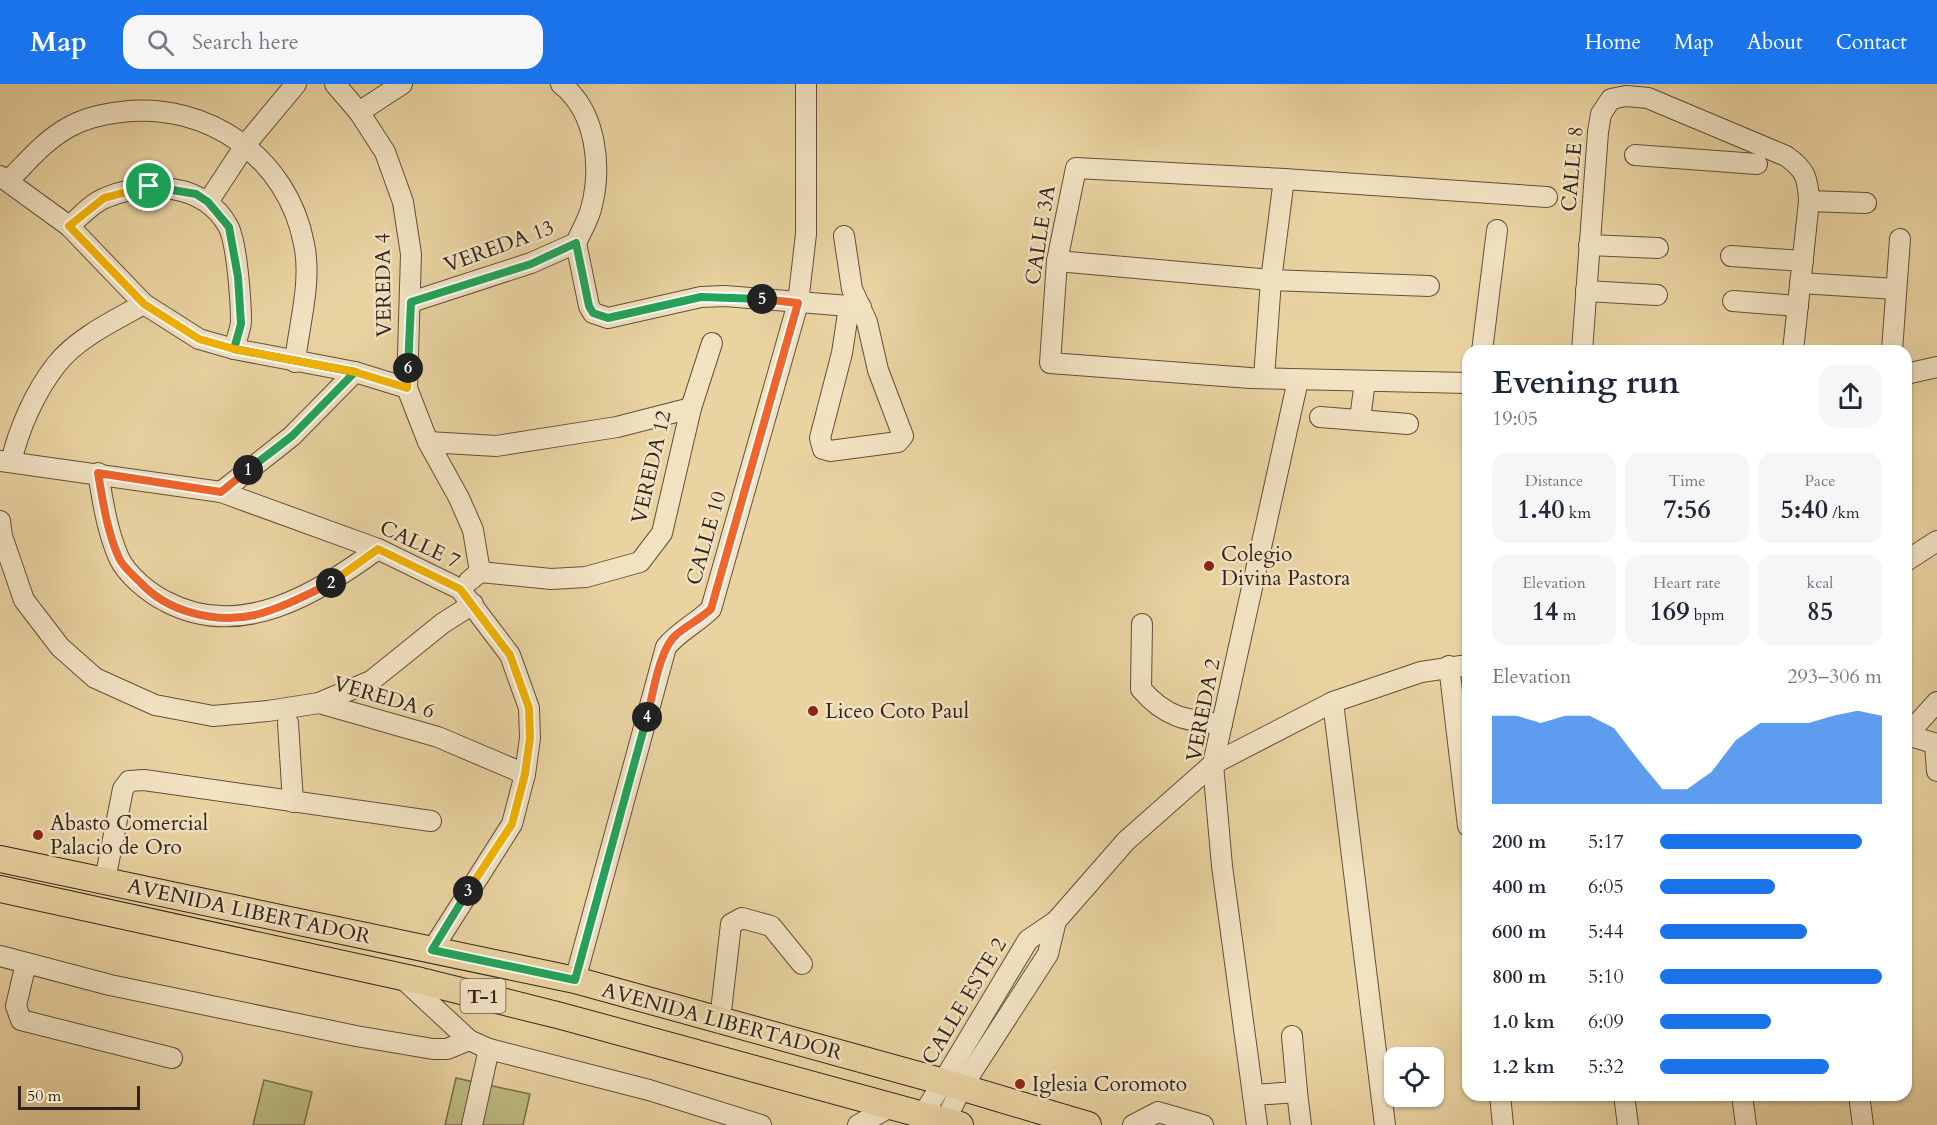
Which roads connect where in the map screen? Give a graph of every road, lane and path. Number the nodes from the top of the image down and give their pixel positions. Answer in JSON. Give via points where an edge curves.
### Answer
{"nodes":[{"id":1,"x":296,"y":84,"type":"edge"},
{"id":2,"x":335,"y":84,"type":"edge"},
{"id":3,"x":402,"y":84,"type":"edge"},
{"id":4,"x":561,"y":84,"type":"edge"},
{"id":5,"x":806,"y":84,"type":"edge"},
{"id":6,"x":359,"y":111,"type":"junction"},
{"id":7,"x":1741,"y":138,"type":"junction"},
{"id":8,"x":246,"y":144,"type":"junction"},
{"id":9,"x":1635,"y":155,"type":"dead end"},
{"id":10,"x":1736,"y":163,"type":"junction"},
{"id":11,"x":1757,"y":164,"type":"dead end"},
{"id":12,"x":1284,"y":178,"type":"junction"},
{"id":13,"x":4,"y":179,"type":"edge"},
{"id":14,"x":1547,"y":197,"type":"dead end"},
{"id":15,"x":1809,"y":201,"type":"junction"},
{"id":16,"x":208,"y":202,"type":"junction"},
{"id":17,"x":1866,"y":203,"type":"dead end"},
{"id":18,"x":69,"y":226,"type":"junction"},
{"id":19,"x":1497,"y":230,"type":"dead end"},
{"id":20,"x":844,"y":236,"type":"dead end"},
{"id":21,"x":1900,"y":239,"type":"dead end"},
{"id":22,"x":576,"y":243,"type":"junction"},
{"id":23,"x":1589,"y":245,"type":"junction"},
{"id":24,"x":1658,"y":248,"type":"dead end"},
{"id":25,"x":1731,"y":256,"type":"dead end"},
{"id":26,"x":1057,"y":261,"type":"junction"},
{"id":27,"x":1803,"y":261,"type":"junction"},
{"id":28,"x":1271,"y":280,"type":"junction"},
{"id":29,"x":1800,"y":282,"type":"junction"},
{"id":30,"x":1429,"y":286,"type":"dead end"},
{"id":31,"x":1896,"y":289,"type":"junction"},
{"id":32,"x":1586,"y":291,"type":"junction"},
{"id":33,"x":1657,"y":295,"type":"dead end"},
{"id":34,"x":411,"y":302,"type":"junction"},
{"id":35,"x":1734,"y":302,"type":"dead end"},
{"id":36,"x":798,"y":303,"type":"junction"},
{"id":37,"x":144,"y":304,"type":"junction"},
{"id":38,"x":1798,"y":306,"type":"junction"},
{"id":39,"x":855,"y":307,"type":"junction"},
{"id":40,"x":712,"y":343,"type":"dead end"},
{"id":41,"x":1483,"y":345,"type":"edge"},
{"id":42,"x":1582,"y":345,"type":"edge"},
{"id":43,"x":1794,"y":345,"type":"edge"},
{"id":44,"x":1892,"y":345,"type":"edge"},
{"id":45,"x":234,"y":349,"type":"junction"},
{"id":46,"x":295,"y":362,"type":"junction"},
{"id":47,"x":1937,"y":367,"type":"edge"},
{"id":48,"x":355,"y":372,"type":"junction"},
{"id":49,"x":1912,"y":373,"type":"edge"},
{"id":50,"x":1264,"y":378,"type":"junction"},
{"id":51,"x":1298,"y":380,"type":"junction"},
{"id":52,"x":1365,"y":381,"type":"junction"},
{"id":53,"x":1462,"y":383,"type":"edge"},
{"id":54,"x":407,"y":388,"type":"junction"},
{"id":55,"x":691,"y":408,"type":"junction"},
{"id":56,"x":1320,"y":417,"type":"dead end"},
{"id":57,"x":1360,"y":419,"type":"junction"},
{"id":58,"x":1408,"y":424,"type":"dead end"},
{"id":59,"x":428,"y":442,"type":"junction"},
{"id":60,"x":6,"y":461,"type":"edge"},
{"id":61,"x":98,"y":473,"type":"junction"},
{"id":62,"x":221,"y":492,"type":"junction"},
{"id":63,"x":0,"y":521,"type":"edge"},
{"id":64,"x":1937,"y":541,"type":"edge"},
{"id":65,"x":378,"y":549,"type":"junction"},
{"id":66,"x":1912,"y":557,"type":"edge"},
{"id":67,"x":480,"y":573,"type":"junction"},
{"id":68,"x":460,"y":589,"type":"junction"},
{"id":69,"x":473,"y":604,"type":"junction"},
{"id":70,"x":1142,"y":624,"type":"dead end"},
{"id":71,"x":1462,"y":665,"type":"edge"},
{"id":72,"x":1449,"y":666,"type":"junction"},
{"id":73,"x":1333,"y":702,"type":"junction"},
{"id":74,"x":1937,"y":702,"type":"edge"},
{"id":75,"x":319,"y":703,"type":"junction"},
{"id":76,"x":288,"y":723,"type":"dead end"},
{"id":77,"x":1222,"y":724,"type":"junction"},
{"id":78,"x":1912,"y":730,"type":"edge"},
{"id":79,"x":1912,"y":737,"type":"edge"},
{"id":80,"x":1936,"y":744,"type":"edge"},
{"id":81,"x":1213,"y":764,"type":"junction"},
{"id":82,"x":1937,"y":771,"type":"edge"},
{"id":83,"x":525,"y":774,"type":"junction"},
{"id":84,"x":1462,"y":775,"type":"edge"},
{"id":85,"x":293,"y":802,"type":"junction"},
{"id":86,"x":431,"y":821,"type":"dead end"},
{"id":87,"x":0,"y":859,"type":"edge"},
{"id":88,"x":105,"y":880,"type":"junction"},
{"id":89,"x":0,"y":889,"type":"edge"},
{"id":90,"x":432,"y":950,"type":"junction"},
{"id":91,"x":0,"y":956,"type":"edge"},
{"id":92,"x":26,"y":963,"type":"junction"},
{"id":93,"x":802,"y":964,"type":"dead end"},
{"id":94,"x":401,"y":977,"type":"junction"},
{"id":95,"x":575,"y":980,"type":"junction"},
{"id":96,"x":720,"y":1020,"type":"junction"},
{"id":97,"x":1293,"y":1036,"type":"dead end"},
{"id":98,"x":469,"y":1040,"type":"junction"},
{"id":99,"x":489,"y":1049,"type":"junction"},
{"id":100,"x":172,"y":1058,"type":"dead end"},
{"id":101,"x":953,"y":1084,"type":"junction"},
{"id":102,"x":1297,"y":1092,"type":"junction"},
{"id":103,"x":1254,"y":1095,"type":"junction"},
{"id":104,"x":1501,"y":1101,"type":"edge"},
{"id":105,"x":1625,"y":1101,"type":"edge"},
{"id":106,"x":1743,"y":1101,"type":"edge"},
{"id":107,"x":1860,"y":1101,"type":"edge"},
{"id":108,"x":892,"y":1106,"type":"junction"},
{"id":109,"x":943,"y":1120,"type":"edge"},
{"id":110,"x":472,"y":1125,"type":"edge"},
{"id":111,"x":760,"y":1125,"type":"edge"},
{"id":112,"x":858,"y":1125,"type":"edge"},
{"id":113,"x":1088,"y":1125,"type":"edge"},
{"id":114,"x":1133,"y":1125,"type":"edge"},
{"id":115,"x":1203,"y":1125,"type":"edge"},
{"id":116,"x":1257,"y":1125,"type":"edge"},
{"id":117,"x":1301,"y":1125,"type":"edge"},
{"id":118,"x":1385,"y":1125,"type":"edge"},
{"id":119,"x":1503,"y":1125,"type":"edge"},
{"id":120,"x":1628,"y":1125,"type":"edge"},
{"id":121,"x":1746,"y":1125,"type":"edge"},
{"id":122,"x":1863,"y":1125,"type":"edge"}],
"edges":[{"from":1,"to":8,"type":"street"},
{"from":2,"to":6,"type":"street","name":"VEREDA 4"},
{"from":3,"to":6,"type":"street"},
{"from":4,"to":22,"type":"street","name":"VEREDA 13","via":[[571,91],[589,122],[598,165],[591,209]]},
{"from":5,"to":36,"type":"street","name":"CALLE 10","via":[[806,234]]},
{"from":6,"to":34,"type":"street","name":"VEREDA 4","via":[[385,152],[403,202],[411,254]]},
{"from":7,"to":10,"type":"street"},
{"from":7,"to":15,"type":"street","name":"CALLE 8","via":[[1786,156],[1801,167],[1808,180]]},
{"from":7,"to":23,"type":"street","name":"CALLE 8","via":[[1648,98],[1611,99],[1601,114],[1598,132]]},
{"from":8,"to":13,"type":"street","via":[[210,124],[178,113],[138,110],[99,115],[69,127]]},
{"from":8,"to":16,"type":"street"},
{"from":8,"to":46,"type":"street","via":[[284,189],[305,245],[307,273]]},
{"from":9,"to":10,"type":"street"},
{"from":10,"to":11,"type":"street"},
{"from":12,"to":14,"type":"street","name":"CALLE 3A"},
{"from":12,"to":26,"type":"street","name":"CALLE 3A","via":[[1076,168]]},
{"from":12,"to":28,"type":"street"},
{"from":13,"to":18,"type":"street"},
{"from":15,"to":17,"type":"street"},
{"from":15,"to":27,"type":"street","name":"CALLE 8"},
{"from":16,"to":18,"type":"street","via":[[196,194],[149,186],[104,198]]},
{"from":16,"to":45,"type":"street","via":[[229,227],[238,277],[241,324]]},
{"from":18,"to":37,"type":"street"},
{"from":19,"to":41,"type":"street"},
{"from":20,"to":39,"type":"street"},
{"from":21,"to":31,"type":"street"},
{"from":22,"to":34,"type":"street","name":"VEREDA 13","via":[[531,264]]},
{"from":22,"to":36,"type":"street","via":[[589,306],[598,316],[608,318],[701,297]]},
{"from":23,"to":24,"type":"street"},
{"from":23,"to":32,"type":"street","name":"CALLE 8"},
{"from":25,"to":27,"type":"street"},
{"from":26,"to":28,"type":"street"},
{"from":26,"to":50,"type":"street","name":"CALLE 3A","via":[[1050,363]]},
{"from":27,"to":29,"type":"street","name":"CALLE 8"},
{"from":28,"to":30,"type":"street"},
{"from":28,"to":50,"type":"street"},
{"from":29,"to":31,"type":"street"},
{"from":29,"to":38,"type":"street","name":"CALLE 8"},
{"from":31,"to":44,"type":"street"},
{"from":32,"to":33,"type":"street"},
{"from":32,"to":42,"type":"street","name":"CALLE 8"},
{"from":34,"to":54,"type":"street","name":"VEREDA 4"},
{"from":35,"to":38,"type":"street"},
{"from":36,"to":39,"type":"street"},
{"from":36,"to":95,"type":"street","name":"CALLE 10","via":[[711,609],[676,634],[666,647]]},
{"from":37,"to":45,"type":"street","via":[[199,339]]},
{"from":37,"to":60,"type":"street","via":[[98,329],[57,364]]},
{"from":38,"to":43,"type":"street","name":"CALLE 8"},
{"from":39,"to":39,"type":"street","via":[[867,322],[885,392],[903,436],[898,442],[830,451],[823,449],[820,438]]},
{"from":40,"to":55,"type":"street"},
{"from":45,"to":46,"type":"street"},
{"from":46,"to":48,"type":"street"},
{"from":47,"to":49,"type":"street"},
{"from":48,"to":54,"type":"street"},
{"from":48,"to":62,"type":"street","via":[[292,436]]},
{"from":50,"to":51,"type":"street","name":"CALLE 3A"},
{"from":51,"to":52,"type":"street","name":"CALLE 3A"},
{"from":51,"to":77,"type":"street","name":"VEREDA 2"},
{"from":52,"to":53,"type":"street","name":"CALLE 3A"},
{"from":52,"to":57,"type":"street"},
{"from":54,"to":59,"type":"street","name":"VEREDA 4"},
{"from":55,"to":59,"type":"street","name":"VEREDA 12","via":[[617,427],[496,446]]},
{"from":55,"to":67,"type":"street","name":"VEREDA 12","via":[[662,533],[640,562],[551,579]]},
{"from":56,"to":57,"type":"street"},
{"from":57,"to":58,"type":"street"},
{"from":59,"to":67,"type":"street","name":"VEREDA 4","via":[[473,530]]},
{"from":60,"to":61,"type":"street","name":"CALLE 7"},
{"from":61,"to":62,"type":"street","name":"CALLE 7"},
{"from":61,"to":65,"type":"street","via":[[106,522],[120,560],[150,593],[184,611],[225,618],[282,606],[332,582]]},
{"from":62,"to":65,"type":"street","name":"CALLE 7"},
{"from":63,"to":75,"type":"street","name":"VEREDA 6","via":[[24,600],[60,647],[95,678],[154,705],[213,716]]},
{"from":64,"to":66,"type":"street"},
{"from":65,"to":68,"type":"street","name":"CALLE 7"},
{"from":67,"to":68,"type":"street"},
{"from":68,"to":69,"type":"street","name":"CALLE 7"},
{"from":69,"to":75,"type":"street","via":[[371,681]]},
{"from":69,"to":83,"type":"street","name":"CALLE 7","via":[[510,655],[529,708]]},
{"from":70,"to":77,"type":"street","via":[[1141,689],[1155,706],[1174,717]]},
{"from":71,"to":72,"type":"street","name":"CALLE ESTE 2"},
{"from":72,"to":73,"type":"street","name":"CALLE ESTE 2"},
{"from":72,"to":84,"type":"street"},
{"from":73,"to":81,"type":"street","name":"CALLE ESTE 2"},
{"from":73,"to":118,"type":"street"},
{"from":74,"to":78,"type":"street"},
{"from":75,"to":83,"type":"street","name":"VEREDA 6","via":[[438,737]]},
{"from":76,"to":85,"type":"street"},
{"from":77,"to":81,"type":"street","name":"VEREDA 2"},
{"from":79,"to":80,"type":"street"},
{"from":80,"to":82,"type":"street"},
{"from":81,"to":101,"type":"street","name":"CALLE ESTE 2","via":[[1126,841],[1056,921],[1048,954]]},
{"from":81,"to":103,"type":"street","name":"VEREDA 2","via":[[1222,866]]},
{"from":83,"to":90,"type":"street","name":"CALLE 7","via":[[512,824]]},
{"from":85,"to":86,"type":"street"},
{"from":85,"to":88,"type":"street","via":[[129,781],[123,789]]},
{"from":87,"to":88,"type":"main road","name":"AVENIDA LIBERTADOR","number":"T-1"},
{"from":88,"to":90,"type":"main road","name":"AVENIDA LIBERTADOR","number":"T-1"},
{"from":89,"to":94,"type":"main road","name":"AVENIDA LIBERTADOR","number":"T-1"},
{"from":90,"to":95,"type":"main road","name":"AVENIDA LIBERTADOR","number":"T-1"},
{"from":91,"to":92,"type":"street"},
{"from":92,"to":98,"type":"street","via":[[110,985],[356,1036],[433,1049],[447,1049]]},
{"from":92,"to":100,"type":"street","via":[[16,1006],[21,1020]]},
{"from":93,"to":96,"type":"street","via":[[771,926],[742,918],[731,924]]},
{"from":94,"to":98,"type":"street"},
{"from":94,"to":108,"type":"main road","name":"AVENIDA LIBERTADOR","number":"T-1"},
{"from":95,"to":96,"type":"main road","name":"AVENIDA LIBERTADOR","number":"T-1"},
{"from":96,"to":101,"type":"main road","name":"AVENIDA LIBERTADOR","number":"T-1"},
{"from":97,"to":102,"type":"street"},
{"from":98,"to":99,"type":"street"},
{"from":99,"to":110,"type":"street"},
{"from":99,"to":111,"type":"street","via":[[649,1090]]},
{"from":101,"to":109,"type":"street","name":"CALLE ESTE 2"},
{"from":101,"to":113,"type":"main road","name":"AVENIDA LIBERTADOR","number":"T-1"},
{"from":102,"to":103,"type":"street"},
{"from":102,"to":117,"type":"street"},
{"from":103,"to":116,"type":"street","name":"VEREDA 2"},
{"from":104,"to":119,"type":"street"},
{"from":105,"to":120,"type":"street"},
{"from":106,"to":121,"type":"street"},
{"from":107,"to":122,"type":"street"},
{"from":108,"to":109,"type":"main road","name":"AVENIDA LIBERTADOR","number":"T-1"},
{"from":108,"to":112,"type":"street"},
{"from":114,"to":115,"type":"street","via":[[1158,1112]]}]}
